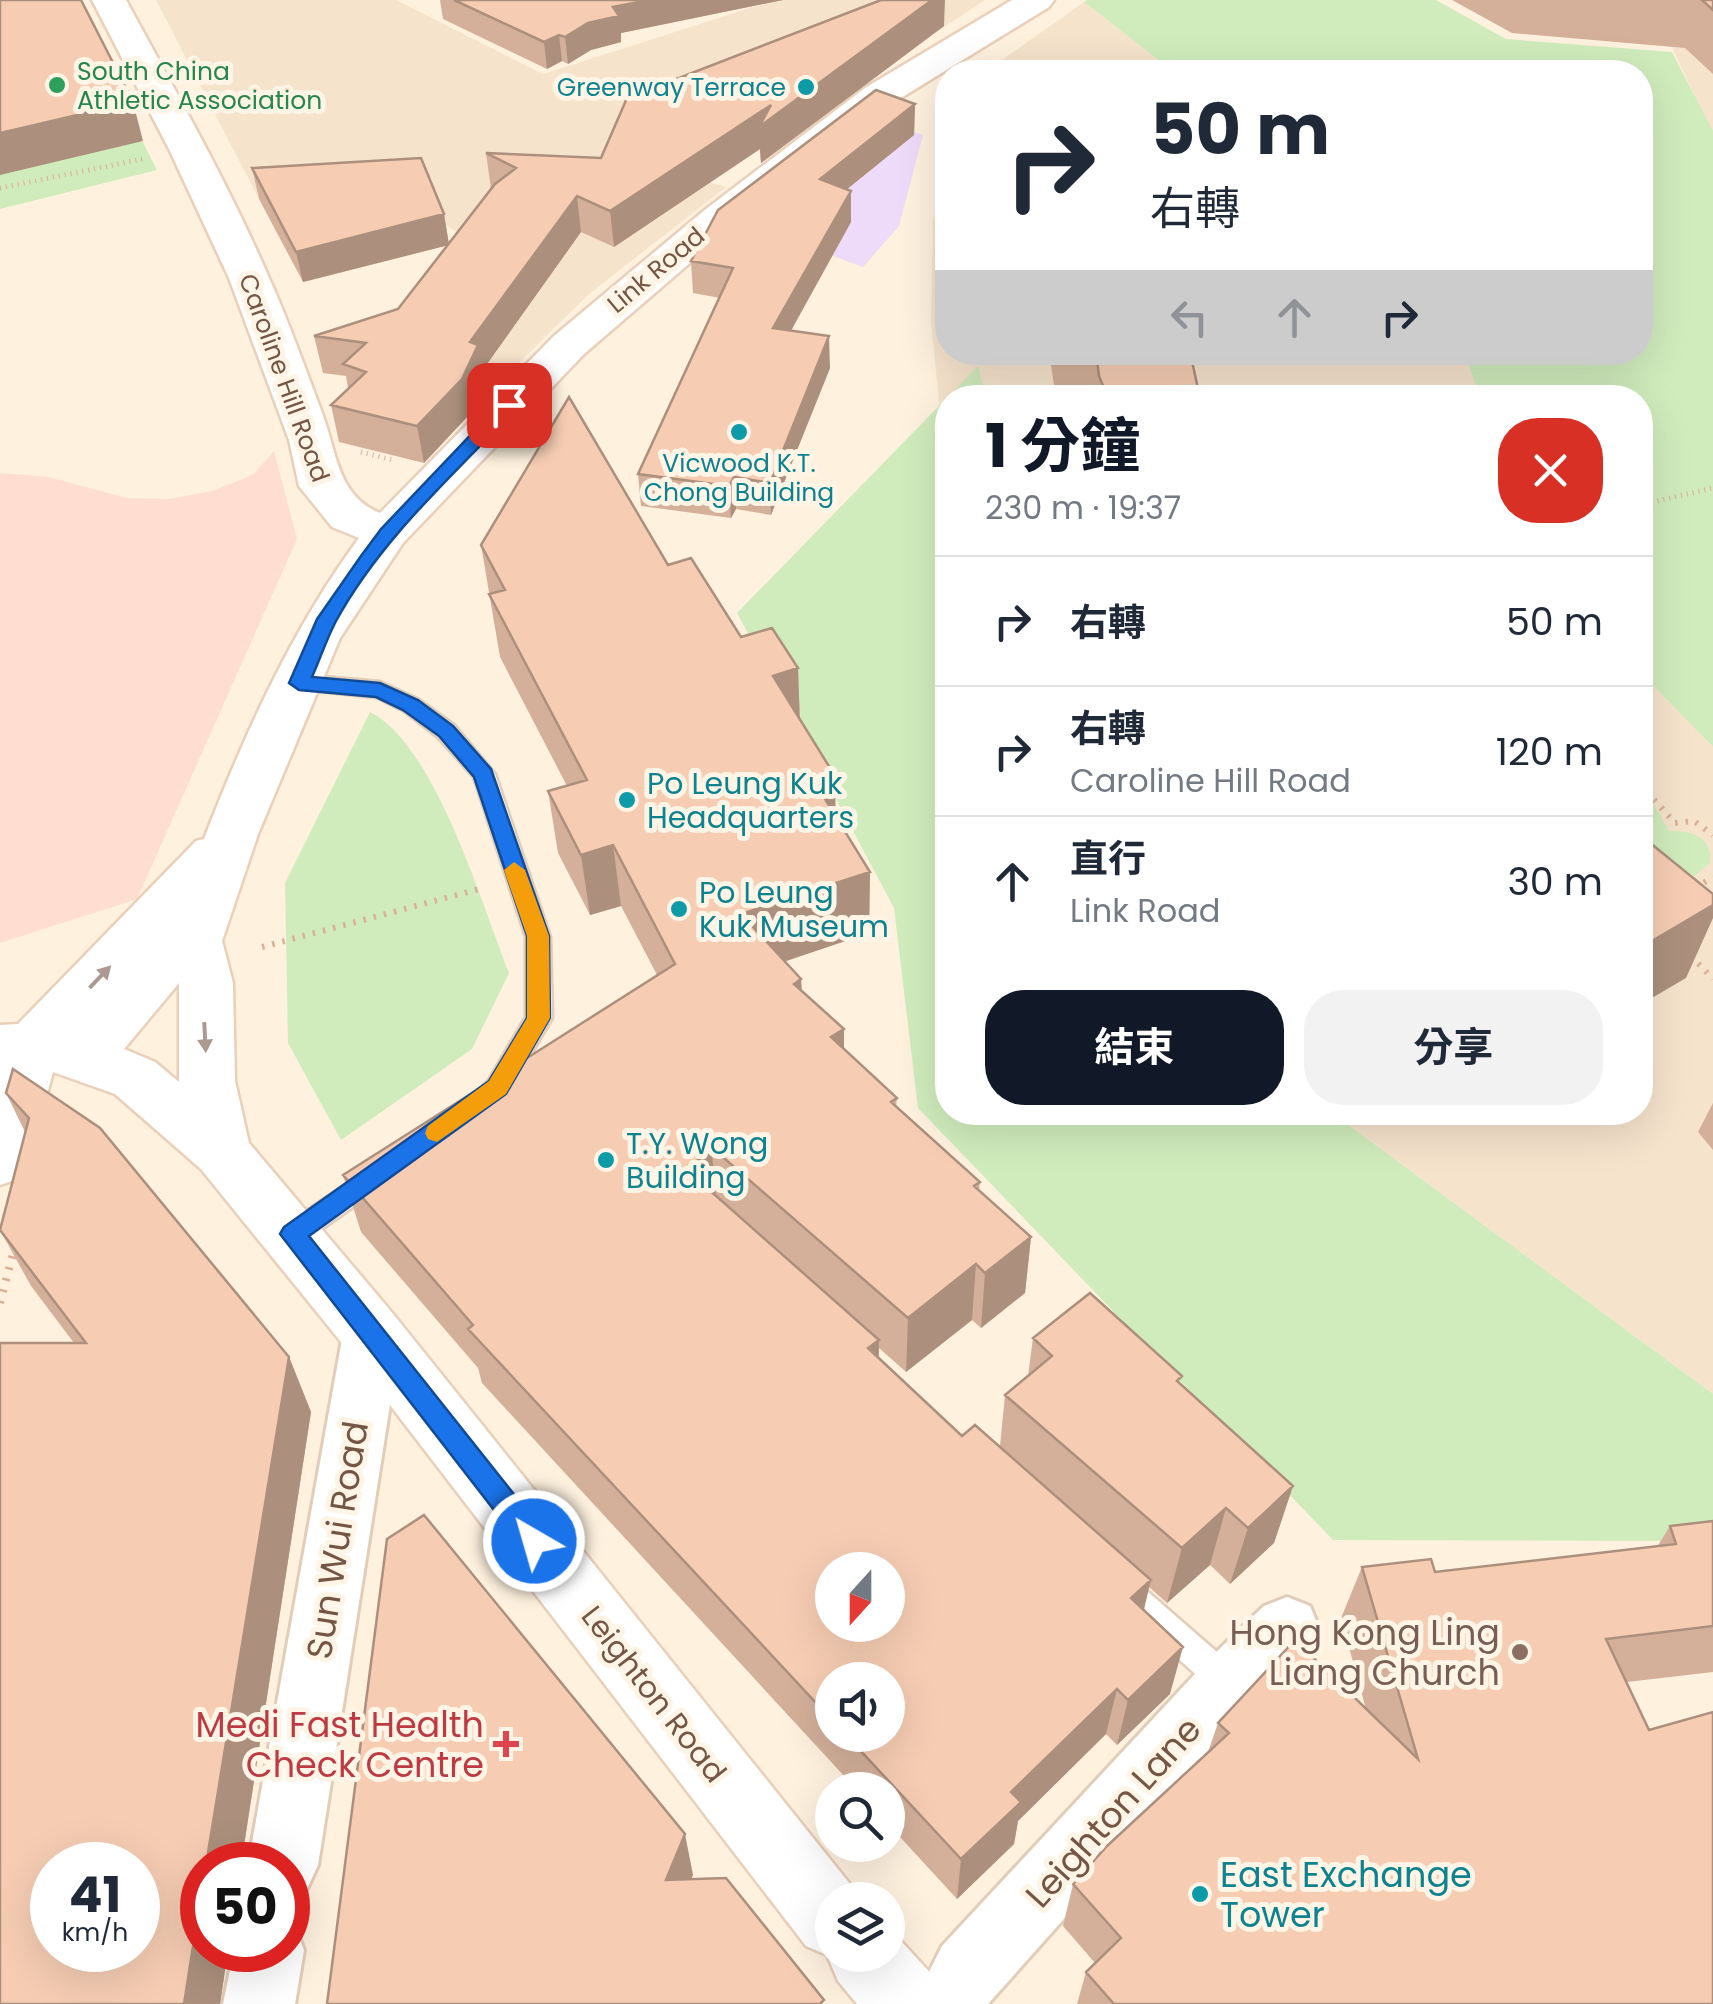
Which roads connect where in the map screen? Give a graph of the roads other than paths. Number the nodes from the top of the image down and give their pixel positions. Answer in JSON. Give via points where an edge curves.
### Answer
{"nodes":[{"id":1,"x":109,"y":0,"type":"edge"},
{"id":2,"x":1020,"y":5,"type":"edge"},
{"id":3,"x":388,"y":534,"type":"junction"},
{"id":4,"x":299,"y":683,"type":"junction"},
{"id":5,"x":232,"y":834,"type":"junction"},
{"id":6,"x":195,"y":941,"type":"junction"},
{"id":7,"x":39,"y":1050,"type":"edge"},
{"id":8,"x":471,"y":1108,"type":"edge"},
{"id":9,"x":222,"y":1152,"type":"junction"},
{"id":10,"x":401,"y":1159,"type":"edge"},
{"id":11,"x":0,"y":1161,"type":"edge"},
{"id":12,"x":293,"y":1234,"type":"junction"},
{"id":13,"x":372,"y":1334,"type":"junction"},
{"id":14,"x":1097,"y":1566,"type":"edge"},
{"id":15,"x":1287,"y":1628,"type":"dead end"},
{"id":16,"x":1230,"y":1684,"type":"junction"},
{"id":17,"x":287,"y":1842,"type":"edge"},
{"id":18,"x":815,"y":1898,"type":"edge"},
{"id":19,"x":265,"y":1972,"type":"edge"},
{"id":20,"x":879,"y":1972,"type":"edge"},
{"id":21,"x":260,"y":2004,"type":"edge"},
{"id":22,"x":907,"y":2004,"type":"edge"},
{"id":23,"x":949,"y":2004,"type":"edge"}],
"edges":[{"from":1,"to":3,"type":"street","name":"Caroline Hill Road","via":[[249,278],[321,486],[348,517]]},
{"from":2,"to":3,"type":"street","name":"Link Road","via":[[878,96],[720,216],[558,355]]},
{"from":3,"to":4,"type":"street","via":[[338,600]]},
{"from":4,"to":5,"type":"street"},
{"from":4,"to":8,"type":"lane","via":[[380,690],[446,731],[484,774],[538,936],[539,1018],[498,1088]]},
{"from":5,"to":6,"type":"street"},
{"from":7,"to":5,"type":"street","one_way":true},
{"from":6,"to":7,"type":"street"},
{"from":6,"to":9,"type":"street","one_way":true,"via":[[206,982],[207,1081]]},
{"from":7,"to":9,"type":"street","name":"Leighton Road","via":[[134,1078]]},
{"from":7,"to":11,"type":"street"},
{"from":9,"to":12,"type":"street","name":"Leighton Road"},
{"from":10,"to":12,"type":"lane"},
{"from":12,"to":13,"type":"street","name":"Leighton Road"},
{"from":13,"to":17,"type":"street","name":"Sun Wui Road"},
{"from":13,"to":18,"type":"street","name":"Leighton Road"},
{"from":14,"to":16,"type":"lane"},
{"from":15,"to":16,"type":"street","name":"Leighton Lane"},
{"from":16,"to":23,"type":"street","name":"Leighton Lane","via":[[967,1971]]},
{"from":19,"to":21,"type":"street"},
{"from":20,"to":22,"type":"street"}]}
